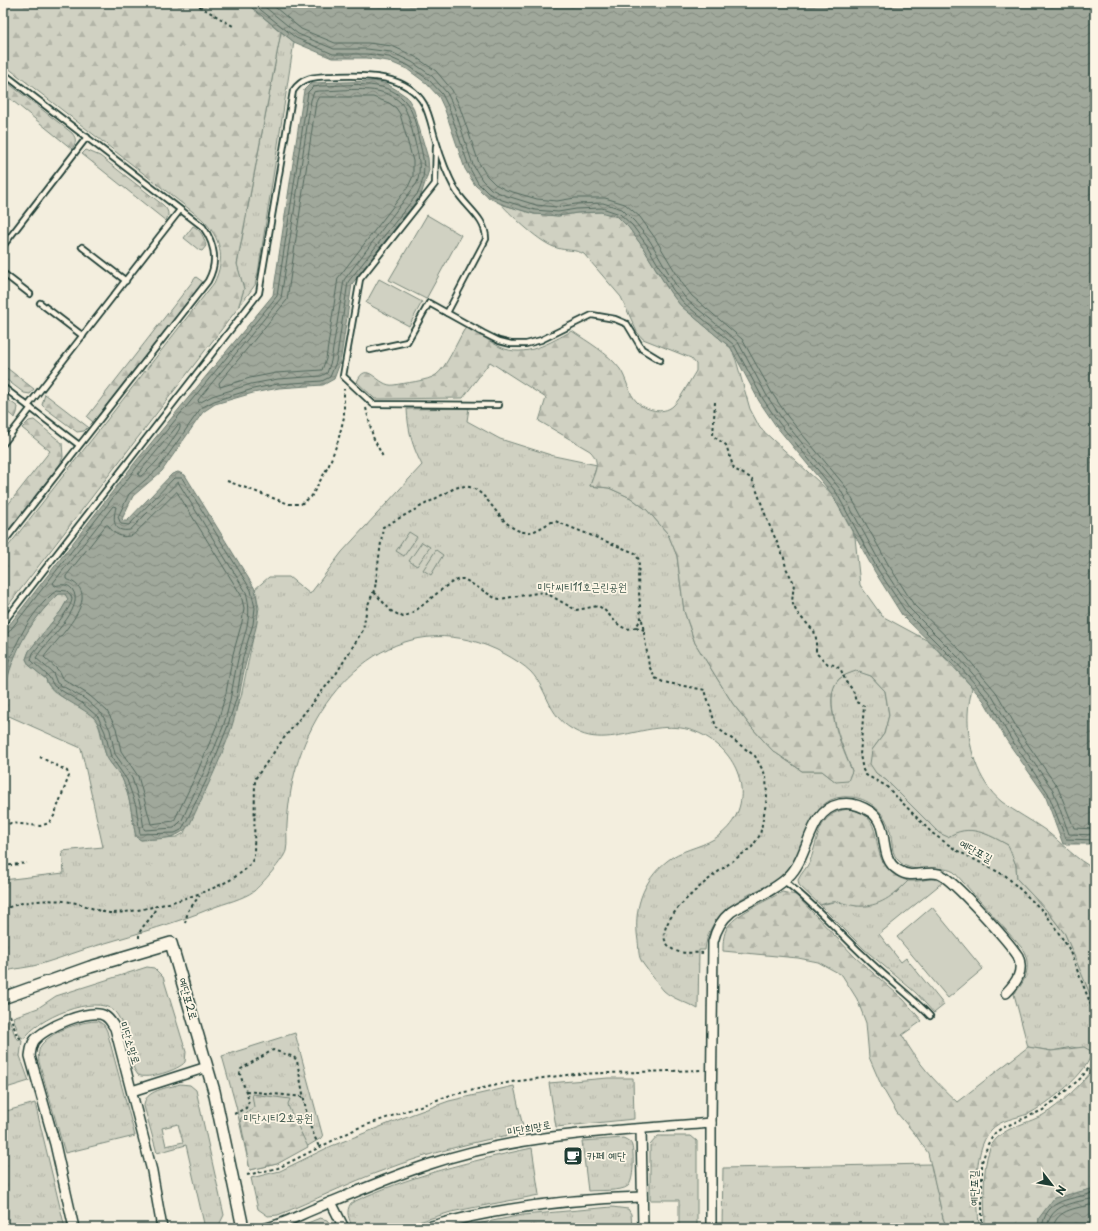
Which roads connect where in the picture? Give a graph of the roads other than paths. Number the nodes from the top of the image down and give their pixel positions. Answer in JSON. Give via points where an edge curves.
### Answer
{"nodes":[{"id":1,"x":3,"y":73,"type":"edge"},
{"id":2,"x":87,"y":137,"type":"junction"},
{"id":3,"x":436,"y":142,"type":"junction"},
{"id":4,"x":180,"y":210,"type":"junction"},
{"id":5,"x":3,"y":246,"type":"edge"},
{"id":6,"x":82,"y":247,"type":"dead end"},
{"id":7,"x":3,"y":273,"type":"edge"},
{"id":8,"x":126,"y":281,"type":"junction"},
{"id":9,"x":30,"y":294,"type":"dead end"},
{"id":10,"x":40,"y":302,"type":"dead end"},
{"id":11,"x":447,"y":313,"type":"junction"},
{"id":12,"x":83,"y":336,"type":"junction"},
{"id":13,"x":370,"y":350,"type":"dead end"},
{"id":14,"x":660,"y":360,"type":"dead end"},
{"id":15,"x":3,"y":387,"type":"edge"},
{"id":16,"x":499,"y":404,"type":"dead end"},
{"id":17,"x":30,"y":407,"type":"junction"},
{"id":18,"x":3,"y":444,"type":"edge"},
{"id":19,"x":79,"y":445,"type":"junction"},
{"id":20,"x":3,"y":543,"type":"edge"},
{"id":21,"x":3,"y":623,"type":"edge"},
{"id":22,"x":784,"y":881,"type":"junction"},
{"id":23,"x":1006,"y":993,"type":"dead end"},
{"id":24,"x":3,"y":998,"type":"edge"},
{"id":25,"x":930,"y":1016,"type":"dead end"},
{"id":26,"x":207,"y":1067,"type":"junction"},
{"id":27,"x":132,"y":1091,"type":"junction"},
{"id":28,"x":711,"y":1123,"type":"junction"},
{"id":29,"x":640,"y":1129,"type":"junction"},
{"id":30,"x":642,"y":1197,"type":"junction"},
{"id":31,"x":331,"y":1202,"type":"junction"},
{"id":32,"x":74,"y":1228,"type":"edge"},
{"id":33,"x":162,"y":1228,"type":"edge"},
{"id":34,"x":243,"y":1228,"type":"edge"},
{"id":35,"x":266,"y":1228,"type":"edge"},
{"id":36,"x":344,"y":1228,"type":"edge"},
{"id":37,"x":424,"y":1228,"type":"edge"},
{"id":38,"x":643,"y":1228,"type":"edge"},
{"id":39,"x":711,"y":1228,"type":"edge"}],
"edges":[{"from":1,"to":2,"type":"lane"},
{"from":2,"to":4,"type":"lane"},
{"from":2,"to":5,"type":"lane"},
{"from":3,"to":11,"type":"lane","via":[[456,191],[486,230],[486,239]]},
{"from":3,"to":16,"type":"lane","via":[[434,184],[360,279],[343,376],[373,404]]},
{"from":3,"to":21,"type":"lane","via":[[423,102],[414,93],[390,79],[377,76],[342,76],[314,77],[299,82],[293,91],[259,293]]},
{"from":4,"to":8,"type":"lane"},
{"from":4,"to":19,"type":"lane","via":[[203,227],[209,236],[214,253],[212,273]]},
{"from":6,"to":8,"type":"lane"},
{"from":7,"to":9,"type":"lane"},
{"from":8,"to":12,"type":"lane"},
{"from":10,"to":12,"type":"lane"},
{"from":11,"to":13,"type":"lane","via":[[429,303],[407,342]]},
{"from":11,"to":14,"type":"lane","via":[[499,341],[511,344],[541,340],[592,315],[615,319],[626,324],[642,349]]},
{"from":12,"to":17,"type":"lane"},
{"from":15,"to":17,"type":"lane"},
{"from":17,"to":18,"type":"lane"},
{"from":17,"to":19,"type":"lane"},
{"from":19,"to":20,"type":"lane"},
{"from":22,"to":23,"type":"street","via":[[796,868],[820,815],[845,803],[864,808],[879,820],[887,857],[892,865],[906,874],[914,876],[931,873],[950,880],[1015,952],[1021,969],[1017,982]]},
{"from":22,"to":25,"type":"lane","via":[[809,900],[864,956]]},
{"from":22,"to":28,"type":"street","via":[[731,912],[716,931],[713,948]]},
{"from":24,"to":26,"type":"street","name":"예단포2로","via":[[90,967],[171,943]]},
{"from":26,"to":27,"type":"street"},
{"from":26,"to":34,"type":"street","name":"예단포2로","via":[[226,1141]]},
{"from":27,"to":32,"type":"street","name":"미단소망로","via":[[115,1028],[105,1015],[92,1013],[61,1023],[35,1039],[31,1047],[30,1056],[55,1144]]},
{"from":27,"to":33,"type":"street","name":"미단소망로","via":[[152,1171]]},
{"from":28,"to":29,"type":"street","name":"미단희망로"},
{"from":28,"to":39,"type":"street"},
{"from":29,"to":30,"type":"street"},
{"from":29,"to":31,"type":"street","name":"미단희망로","via":[[563,1134],[488,1148],[431,1163]]},
{"from":30,"to":37,"type":"street","via":[[599,1198],[522,1206],[477,1214]]},
{"from":30,"to":38,"type":"street"},
{"from":31,"to":35,"type":"street","name":"미단희망로","via":[[294,1219]]},
{"from":31,"to":36,"type":"street"}]}
